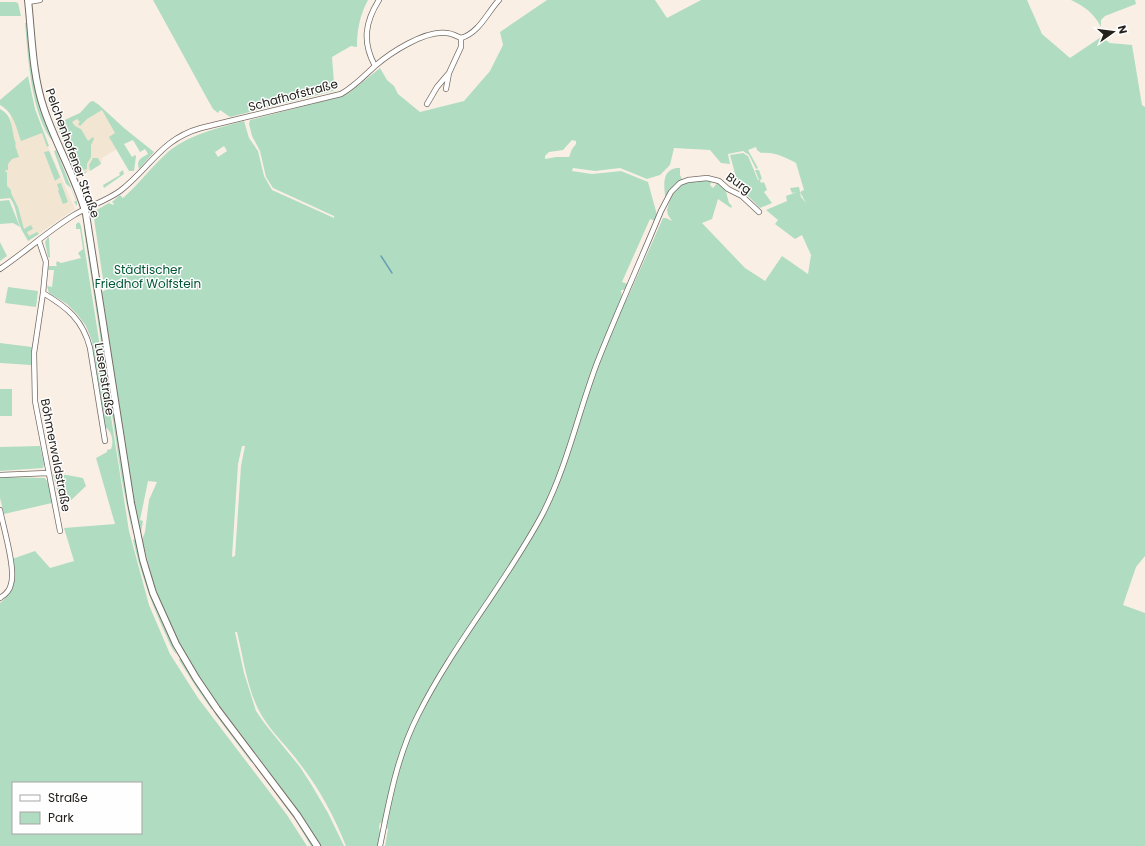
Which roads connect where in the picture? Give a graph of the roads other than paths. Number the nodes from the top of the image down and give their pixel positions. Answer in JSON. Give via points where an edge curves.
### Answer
{"nodes":[{"id":1,"x":40,"y":0,"type":"edge"},
{"id":2,"x":379,"y":0,"type":"edge"},
{"id":3,"x":499,"y":0,"type":"edge"},
{"id":4,"x":28,"y":1,"type":"edge"},
{"id":5,"x":461,"y":38,"type":"junction"},
{"id":6,"x":375,"y":66,"type":"junction"},
{"id":7,"x":449,"y":73,"type":"junction"},
{"id":8,"x":446,"y":89,"type":"dead end"},
{"id":9,"x":427,"y":104,"type":"dead end"},
{"id":10,"x":84,"y":210,"type":"junction"},
{"id":11,"x":759,"y":212,"type":"dead end"},
{"id":12,"x":39,"y":241,"type":"junction"},
{"id":13,"x":0,"y":269,"type":"edge"},
{"id":14,"x":43,"y":293,"type":"junction"},
{"id":15,"x":105,"y":441,"type":"dead end"},
{"id":16,"x":48,"y":473,"type":"junction"},
{"id":17,"x":0,"y":475,"type":"edge"},
{"id":18,"x":0,"y":510,"type":"edge"},
{"id":19,"x":60,"y":531,"type":"dead end"},
{"id":20,"x":0,"y":598,"type":"edge"},
{"id":21,"x":317,"y":846,"type":"edge"},
{"id":22,"x":380,"y":846,"type":"edge"}],
"edges":[{"from":1,"to":4,"type":"street"},
{"from":2,"to":6,"type":"street","via":[[366,28]]},
{"from":3,"to":5,"type":"street","via":[[473,32]]},
{"from":4,"to":10,"type":"main road","name":"Pelchenhofener Straße","via":[[41,99]]},
{"from":5,"to":6,"type":"street","name":"Schafhofstraße","via":[[446,32],[424,37],[397,50]]},
{"from":5,"to":7,"type":"street","via":[[461,48]]},
{"from":6,"to":10,"type":"street","name":"Schafhofstraße","via":[[341,94],[185,133],[162,149],[119,192]]},
{"from":7,"to":8,"type":"street"},
{"from":7,"to":9,"type":"street"},
{"from":10,"to":12,"type":"street","name":"Schafhofstraße"},
{"from":10,"to":21,"type":"main road","name":"Pelchenhofener Straße","via":[[131,503],[143,560],[156,600],[182,656],[208,696],[297,815]]},
{"from":11,"to":22,"type":"street","name":"Burg","via":[[742,196],[719,181],[697,179],[674,187],[624,296],[550,498],[518,555],[441,673],[418,715],[403,750],[391,790]]},
{"from":12,"to":13,"type":"street","name":"Schafhofstraße"},
{"from":12,"to":14,"type":"street","name":"Böhmerwaldstraße","via":[[46,262]]},
{"from":14,"to":15,"type":"street","name":"Lusenstraße","via":[[69,310],[86,334]]},
{"from":14,"to":16,"type":"street","name":"Böhmerwaldstraße","via":[[34,353],[34,388]]},
{"from":16,"to":17,"type":"street"},
{"from":16,"to":19,"type":"street","name":"Böhmerwaldstraße"},
{"from":18,"to":20,"type":"street","via":[[12,577],[11,584]]}]}
